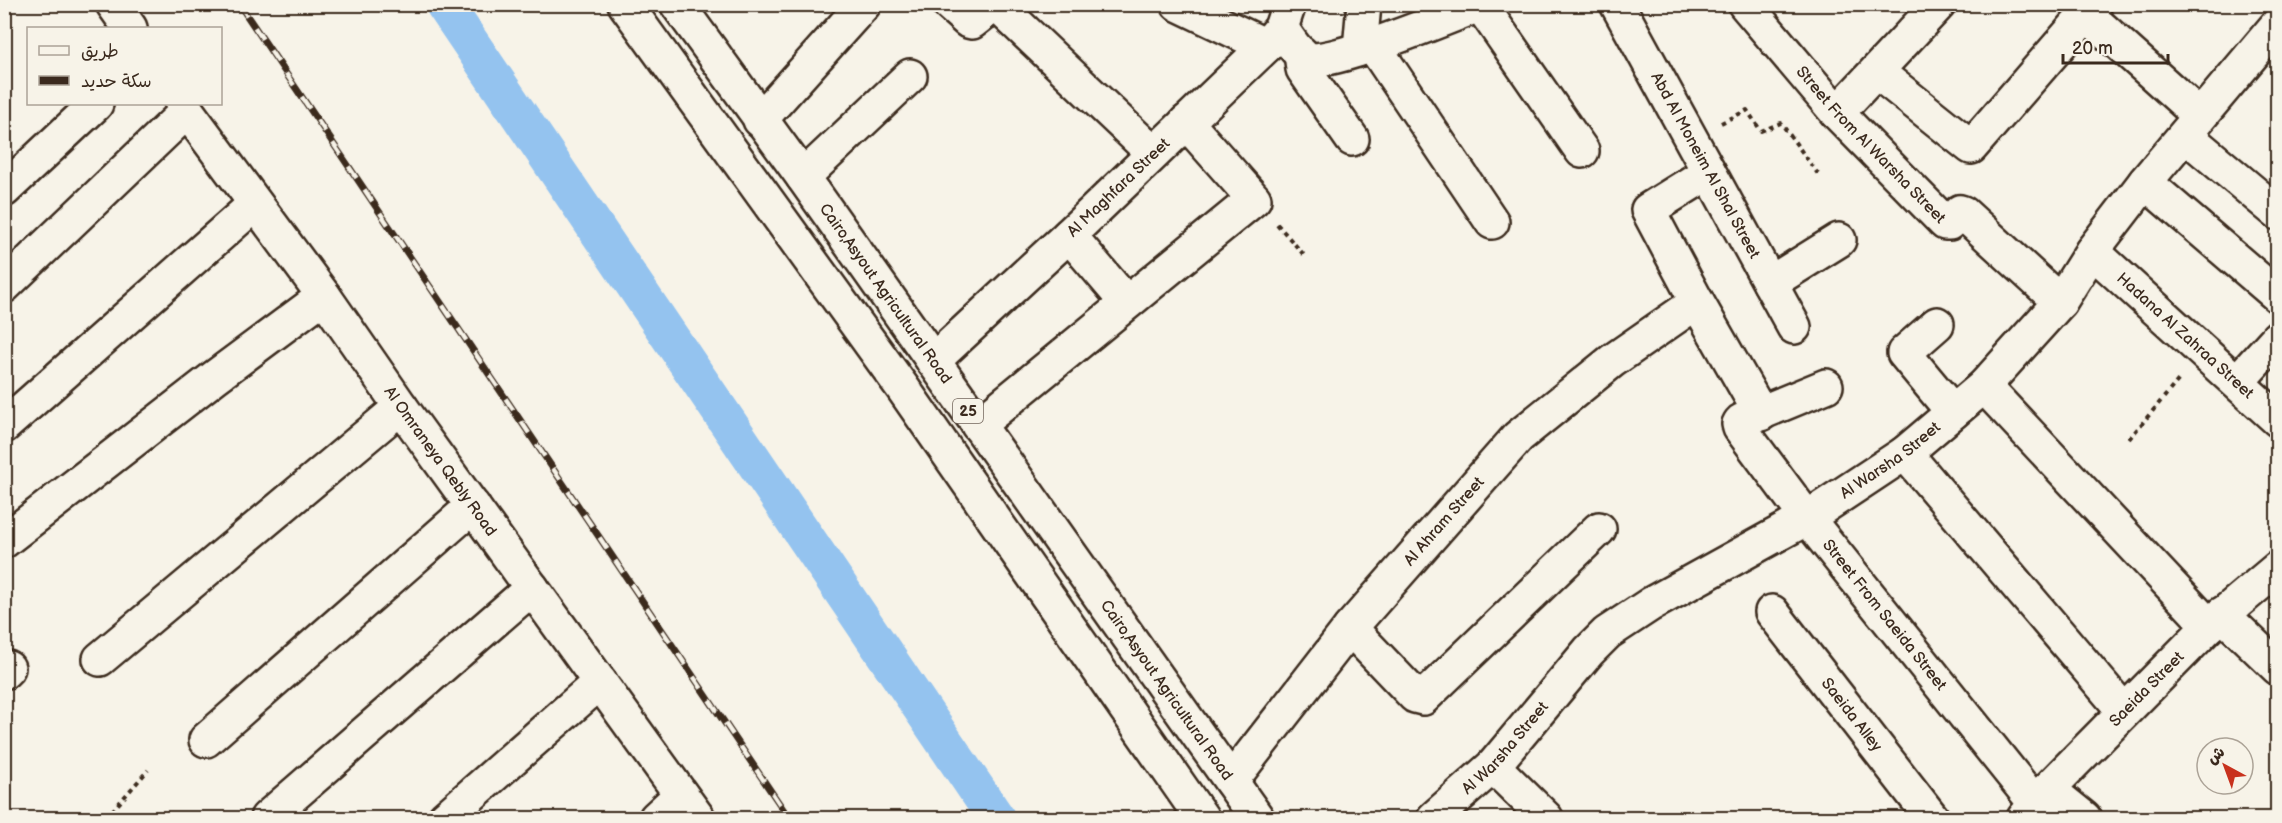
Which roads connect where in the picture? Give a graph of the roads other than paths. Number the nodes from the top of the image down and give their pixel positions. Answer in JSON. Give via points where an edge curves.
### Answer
{"nodes":[{"id":1,"x":113,"y":4,"type":"edge"},
{"id":2,"x":625,"y":4,"type":"edge"},
{"id":3,"x":677,"y":4,"type":"edge"},
{"id":4,"x":864,"y":4,"type":"edge"},
{"id":5,"x":1178,"y":4,"type":"edge"},
{"id":6,"x":1364,"y":4,"type":"edge"},
{"id":7,"x":1617,"y":4,"type":"edge"},
{"id":8,"x":1939,"y":4,"type":"edge"},
{"id":9,"x":1480,"y":5,"type":"edge"},
{"id":10,"x":1750,"y":6,"type":"edge"},
{"id":11,"x":978,"y":9,"type":"edge"},
{"id":12,"x":2091,"y":9,"type":"edge"},
{"id":13,"x":129,"y":27,"type":"edge"},
{"id":14,"x":2275,"y":31,"type":"edge"},
{"id":15,"x":1284,"y":33,"type":"edge"},
{"id":16,"x":1366,"y":47,"type":"junction"},
{"id":17,"x":1877,"y":72,"type":"junction"},
{"id":18,"x":910,"y":76,"type":"dead end"},
{"id":19,"x":95,"y":105,"type":"edge"},
{"id":20,"x":185,"y":107,"type":"edge"},
{"id":21,"x":1837,"y":113,"type":"junction"},
{"id":22,"x":760,"y":120,"type":"junction"},
{"id":23,"x":1186,"y":122,"type":"junction"},
{"id":24,"x":2192,"y":125,"type":"junction"},
{"id":25,"x":1352,"y":139,"type":"dead end"},
{"id":26,"x":1582,"y":151,"type":"dead end"},
{"id":27,"x":1153,"y":153,"type":"junction"},
{"id":28,"x":1709,"y":172,"type":"junction"},
{"id":29,"x":803,"y":177,"type":"junction"},
{"id":30,"x":2145,"y":182,"type":"junction"},
{"id":31,"x":4,"y":190,"type":"edge"},
{"id":32,"x":255,"y":204,"type":"junction"},
{"id":33,"x":2277,"y":213,"type":"edge"},
{"id":34,"x":1492,"y":222,"type":"dead end"},
{"id":35,"x":1068,"y":235,"type":"junction"},
{"id":36,"x":1839,"y":240,"type":"dead end"},
{"id":37,"x":2092,"y":251,"type":"junction"},
{"id":38,"x":1770,"y":283,"type":"junction"},
{"id":39,"x":4,"y":286,"type":"edge"},
{"id":40,"x":324,"y":296,"type":"junction"},
{"id":41,"x":2277,"y":296,"type":"edge"},
{"id":42,"x":1126,"y":302,"type":"junction"},
{"id":43,"x":1697,"y":302,"type":"junction"},
{"id":44,"x":2060,"y":302,"type":"junction"},
{"id":45,"x":1937,"y":324,"type":"dead end"},
{"id":46,"x":1794,"y":327,"type":"dead end"},
{"id":47,"x":2277,"y":337,"type":"edge"},
{"id":48,"x":933,"y":361,"type":"junction"},
{"id":49,"x":2237,"y":382,"type":"junction"},
{"id":50,"x":1827,"y":386,"type":"dead end"},
{"id":51,"x":1984,"y":386,"type":"junction"},
{"id":52,"x":401,"y":407,"type":"junction"},
{"id":53,"x":1953,"y":412,"type":"junction"},
{"id":54,"x":1750,"y":419,"type":"junction"},
{"id":55,"x":2277,"y":420,"type":"edge"},
{"id":56,"x":978,"y":425,"type":"junction"},
{"id":57,"x":4,"y":426,"type":"edge"},
{"id":58,"x":1905,"y":453,"type":"junction"},
{"id":59,"x":472,"y":506,"type":"junction"},
{"id":60,"x":1807,"y":518,"type":"junction"},
{"id":61,"x":1599,"y":529,"type":"dead end"},
{"id":62,"x":4,"y":541,"type":"edge"},
{"id":63,"x":2277,"y":568,"type":"edge"},
{"id":64,"x":532,"y":588,"type":"junction"},
{"id":65,"x":1772,"y":612,"type":"dead end"},
{"id":66,"x":2216,"y":620,"type":"junction"},
{"id":67,"x":1350,"y":628,"type":"junction"},
{"id":68,"x":100,"y":659,"type":"dead end"},
{"id":69,"x":2277,"y":668,"type":"edge"},
{"id":70,"x":600,"y":682,"type":"junction"},
{"id":71,"x":2124,"y":711,"type":"junction"},
{"id":72,"x":206,"y":740,"type":"dead end"},
{"id":73,"x":1493,"y":766,"type":"junction"},
{"id":74,"x":1231,"y":781,"type":"junction"},
{"id":75,"x":2036,"y":803,"type":"edge"},
{"id":76,"x":690,"y":807,"type":"edge"},
{"id":77,"x":267,"y":819,"type":"edge"},
{"id":78,"x":445,"y":819,"type":"edge"},
{"id":79,"x":656,"y":819,"type":"edge"},
{"id":80,"x":1202,"y":819,"type":"edge"},
{"id":81,"x":1257,"y":819,"type":"edge"},
{"id":82,"x":1434,"y":819,"type":"edge"},
{"id":83,"x":1546,"y":819,"type":"edge"},
{"id":84,"x":1932,"y":819,"type":"edge"},
{"id":85,"x":2084,"y":819,"type":"edge"}],
"edges":[{"from":1,"to":13,"type":"main road"},
{"from":2,"to":80,"type":"main road","number":"25","via":[[902,387]]},
{"from":3,"to":22,"type":"main road","name":"Cairo,Asyout Agricultural Road","number":"25"},
{"from":4,"to":22,"type":"main road"},
{"from":5,"to":15,"type":"main road"},
{"from":6,"to":16,"type":"main road"},
{"from":7,"to":28,"type":"main road","name":"Abd Al Moneim Al Shal Street"},
{"from":8,"to":17,"type":"main road"},
{"from":9,"to":16,"type":"main road"},
{"from":9,"to":26,"type":"main road"},
{"from":10,"to":21,"type":"main road","name":"Street From Al Warsha Street"},
{"from":11,"to":27,"type":"main road"},
{"from":12,"to":17,"type":"main road","via":[[1971,147]]},
{"from":12,"to":24,"type":"main road"},
{"from":14,"to":24,"type":"main road","name":"Al Warsha Street"},
{"from":15,"to":16,"type":"main road","via":[[1311,60]]},
{"from":15,"to":23,"type":"main road","name":"Al Maghfara Street"},
{"from":15,"to":25,"type":"main road","via":[[1306,74]]},
{"from":16,"to":34,"type":"main road"},
{"from":17,"to":21,"type":"main road"},
{"from":18,"to":29,"type":"main road"},
{"from":19,"to":31,"type":"main road"},
{"from":20,"to":32,"type":"main road","name":"Al Omraneya Qebly Road"},
{"from":20,"to":39,"type":"main road"},
{"from":21,"to":44,"type":"main road","name":"Street From Al Warsha Street","via":[[1945,223],[1963,213]]},
{"from":22,"to":29,"type":"main road","name":"Cairo,Asyout Agricultural Road","number":"25"},
{"from":23,"to":27,"type":"main road","name":"Al Maghfara Street"},
{"from":23,"to":42,"type":"main road","via":[[1254,199]]},
{"from":24,"to":30,"type":"main road","name":"Al Warsha Street"},
{"from":24,"to":33,"type":"main road"},
{"from":27,"to":35,"type":"main road","name":"Al Maghfara Street"},
{"from":28,"to":38,"type":"main road","name":"Abd Al Moneim Al Shal Street"},
{"from":28,"to":43,"type":"main road","name":"Street From Saeida Street","via":[[1648,210]]},
{"from":29,"to":48,"type":"main road","name":"Cairo,Asyout Agricultural Road","number":"25"},
{"from":30,"to":37,"type":"main road","name":"Al Warsha Street"},
{"from":30,"to":41,"type":"main road"},
{"from":32,"to":40,"type":"main road","name":"Al Omraneya Qebly Road"},
{"from":32,"to":57,"type":"main road"},
{"from":35,"to":42,"type":"main road"},
{"from":35,"to":48,"type":"main road","name":"Al Maghfara Street"},
{"from":36,"to":38,"type":"main road"},
{"from":37,"to":44,"type":"main road","name":"Al Warsha Street"},
{"from":37,"to":49,"type":"main road","name":"Hadana Al Zahraa Street"},
{"from":38,"to":46,"type":"main road","name":"Abd Al Moneim Al Shal Street"},
{"from":40,"to":52,"type":"main road","name":"Al Omraneya Qebly Road"},
{"from":40,"to":62,"type":"main road"},
{"from":42,"to":56,"type":"main road"},
{"from":43,"to":54,"type":"main road","name":"Street From Saeida Street"},
{"from":43,"to":67,"type":"main road","name":"Al Ahram Street","via":[[1612,361],[1518,437]]},
{"from":44,"to":51,"type":"main road","name":"Al Warsha Street"},
{"from":45,"to":53,"type":"main road","via":[[1904,353]]},
{"from":47,"to":49,"type":"main road"},
{"from":48,"to":56,"type":"main road","name":"Cairo,Asyout Agricultural Road","number":"25"},
{"from":49,"to":55,"type":"main road","name":"Hadana Al Zahraa Street"},
{"from":50,"to":54,"type":"main road"},
{"from":51,"to":53,"type":"main road","name":"Al Warsha Street"},
{"from":51,"to":66,"type":"main road"},
{"from":52,"to":59,"type":"main road","name":"Al Omraneya Qebly Road"},
{"from":52,"to":68,"type":"main road"},
{"from":53,"to":58,"type":"main road","name":"Al Warsha Street"},
{"from":54,"to":60,"type":"main road","name":"Street From Saeida Street"},
{"from":56,"to":74,"type":"main road","name":"Cairo,Asyout Agricultural Road","number":"25"},
{"from":58,"to":60,"type":"main road","name":"Al Warsha Street"},
{"from":58,"to":71,"type":"main road"},
{"from":59,"to":64,"type":"main road","name":"Al Omraneya Qebly Road"},
{"from":59,"to":72,"type":"main road"},
{"from":60,"to":73,"type":"main road","name":"Al Warsha Street","via":[[1628,617],[1607,633]]},
{"from":60,"to":75,"type":"main road","name":"Street From Saeida Street"},
{"from":61,"to":67,"type":"main road","via":[[1423,698],[1415,696]]},
{"from":63,"to":66,"type":"main road","name":"Saeida Street"},
{"from":64,"to":70,"type":"main road","name":"Al Omraneya Qebly Road"},
{"from":64,"to":77,"type":"main road"},
{"from":65,"to":84,"type":"main road","name":"Saeida Alley"},
{"from":66,"to":69,"type":"main road"},
{"from":66,"to":71,"type":"main road","name":"Saeida Street"},
{"from":67,"to":74,"type":"main road","name":"Al Ahram Street"},
{"from":70,"to":76,"type":"main road","name":"Al Omraneya Qebly Road"},
{"from":70,"to":78,"type":"main road"},
{"from":71,"to":75,"type":"main road","name":"Saeida Street"},
{"from":73,"to":82,"type":"main road","name":"Al Warsha Street"},
{"from":73,"to":83,"type":"main road"},
{"from":74,"to":81,"type":"main road","name":"Cairo,Asyout Agricultural Road","number":"25"},
{"from":75,"to":85,"type":"main road","name":"Street From Saeida Street"},
{"from":76,"to":79,"type":"main road"}]}
